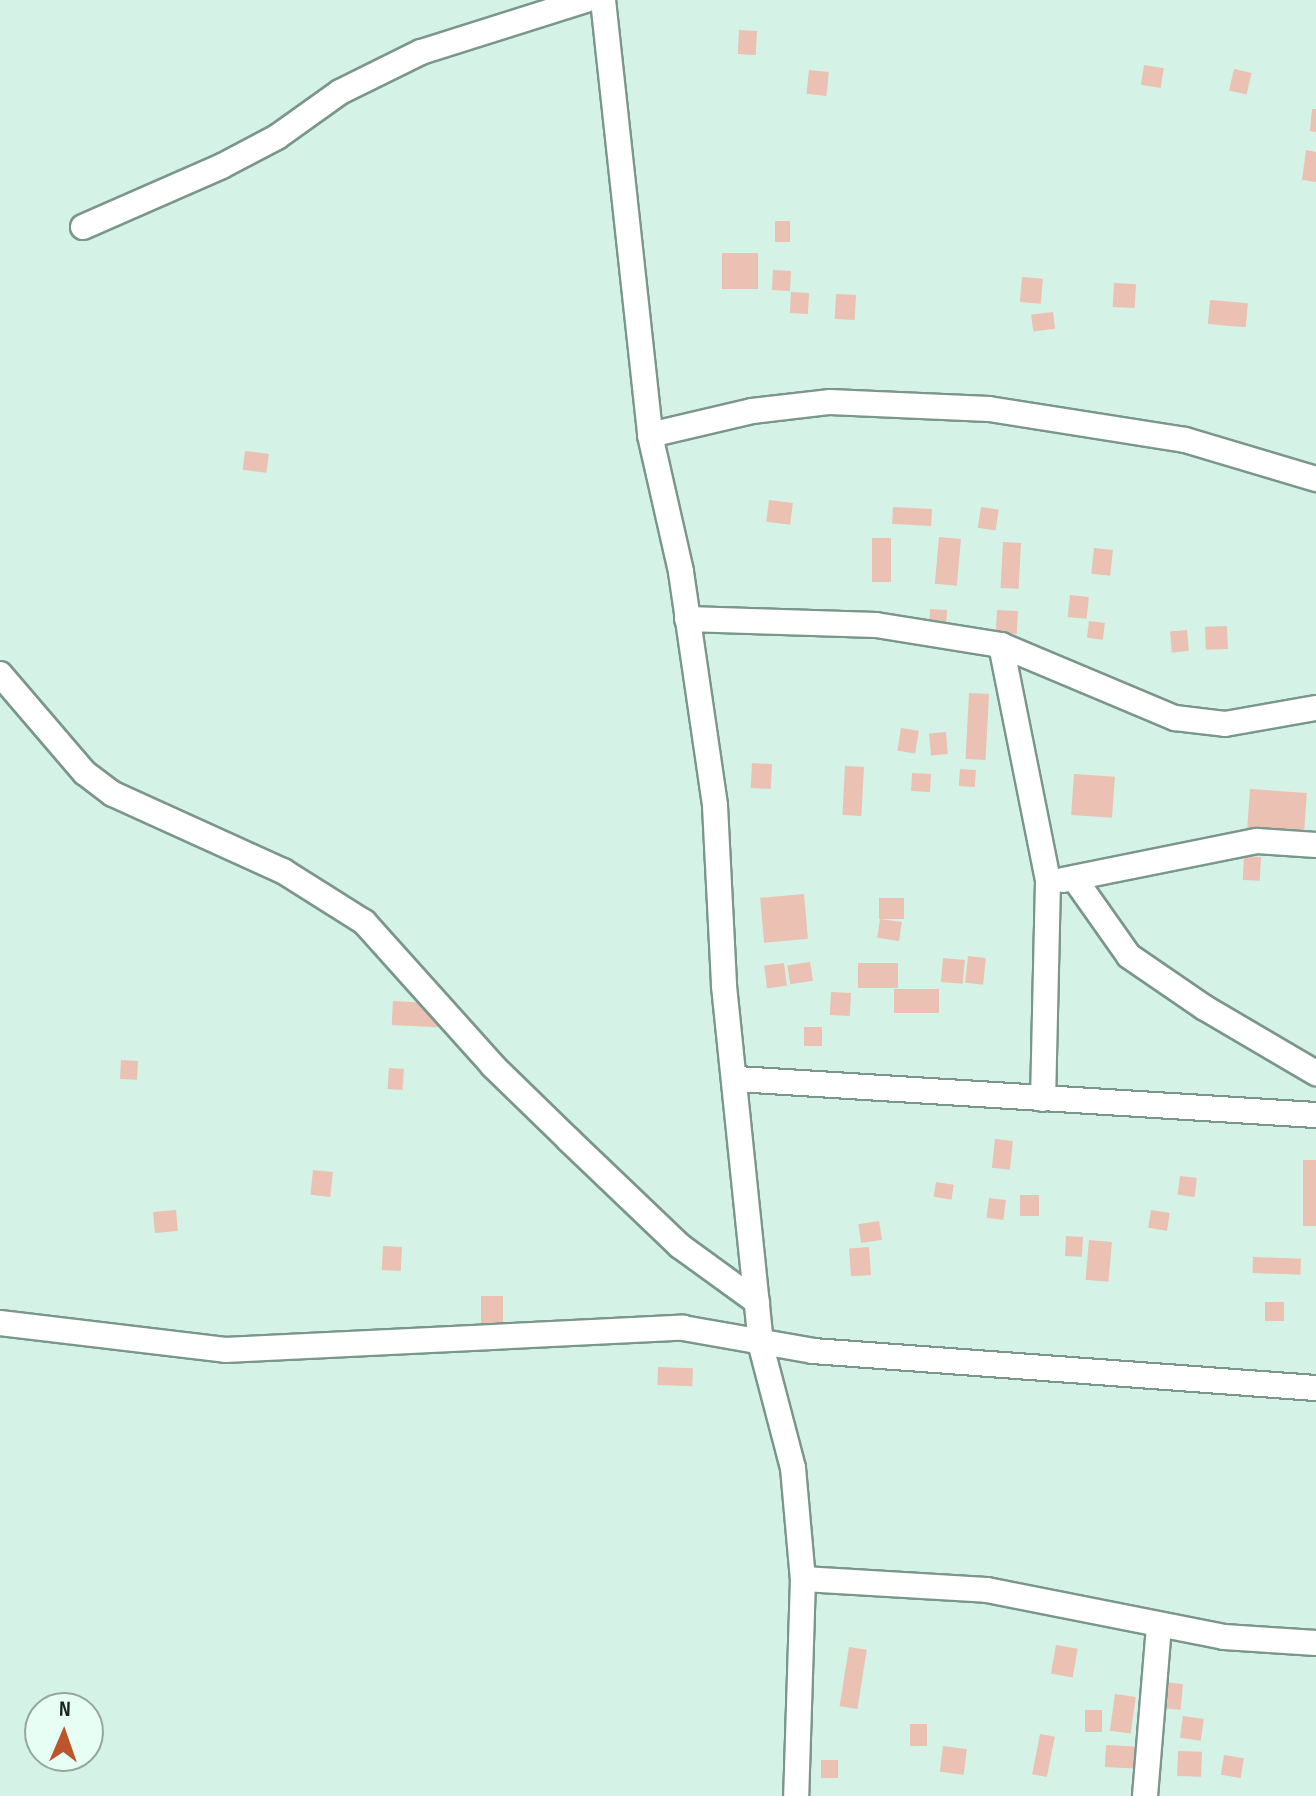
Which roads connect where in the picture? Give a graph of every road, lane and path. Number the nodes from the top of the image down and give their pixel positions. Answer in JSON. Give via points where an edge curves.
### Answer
{"nodes":[{"id":1,"x":586,"y":0,"type":"edge"},
{"id":2,"x":603,"y":0,"type":"edge"},
{"id":3,"x":83,"y":227,"type":"dead end"},
{"id":4,"x":650,"y":435,"type":"junction"},
{"id":5,"x":1316,"y":479,"type":"edge"},
{"id":6,"x":687,"y":619,"type":"junction"},
{"id":7,"x":1001,"y":645,"type":"junction"},
{"id":8,"x":0,"y":674,"type":"edge"},
{"id":9,"x":1316,"y":708,"type":"edge"},
{"id":10,"x":1316,"y":845,"type":"edge"},
{"id":11,"x":1074,"y":878,"type":"junction"},
{"id":12,"x":1048,"y":881,"type":"junction"},
{"id":13,"x":1316,"y":1073,"type":"edge"},
{"id":14,"x":737,"y":1079,"type":"junction"},
{"id":15,"x":1043,"y":1099,"type":"junction"},
{"id":16,"x":1316,"y":1115,"type":"edge"},
{"id":17,"x":757,"y":1302,"type":"junction"},
{"id":18,"x":0,"y":1323,"type":"edge"},
{"id":19,"x":761,"y":1346,"type":"junction"},
{"id":20,"x":1316,"y":1388,"type":"edge"},
{"id":21,"x":803,"y":1579,"type":"junction"},
{"id":22,"x":1159,"y":1627,"type":"junction"},
{"id":23,"x":1316,"y":1643,"type":"edge"},
{"id":24,"x":796,"y":1796,"type":"edge"},
{"id":25,"x":1145,"y":1796,"type":"edge"}],
"edges":[{"from":1,"to":3,"type":"street","via":[[421,52],[340,92],[277,137],[222,166]]},
{"from":2,"to":4,"type":"street"},
{"from":4,"to":5,"type":"street","via":[[752,411],[830,402],[989,409],[1185,440]]},
{"from":4,"to":6,"type":"street"},
{"from":6,"to":7,"type":"street","via":[[876,625]]},
{"from":6,"to":14,"type":"street","via":[[715,806],[724,986]]},
{"from":7,"to":9,"type":"street","via":[[1175,718],[1225,724]]},
{"from":7,"to":12,"type":"street"},
{"from":8,"to":17,"type":"street","via":[[85,773],[113,794],[283,871],[364,922],[493,1066],[569,1140],[680,1246]]},
{"from":10,"to":11,"type":"street","via":[[1257,841]]},
{"from":11,"to":12,"type":"street"},
{"from":11,"to":13,"type":"street","via":[[1129,956]]},
{"from":12,"to":15,"type":"street"},
{"from":14,"to":15,"type":"street"},
{"from":14,"to":17,"type":"street"},
{"from":15,"to":16,"type":"street"},
{"from":17,"to":19,"type":"street"},
{"from":18,"to":19,"type":"street","via":[[225,1350],[683,1328],[727,1333]]},
{"from":19,"to":20,"type":"street"},
{"from":19,"to":21,"type":"street","via":[[793,1468]]},
{"from":21,"to":22,"type":"street","via":[[987,1590],[1089,1606]]},
{"from":21,"to":24,"type":"street"},
{"from":22,"to":23,"type":"street"},
{"from":22,"to":25,"type":"street"}]}
